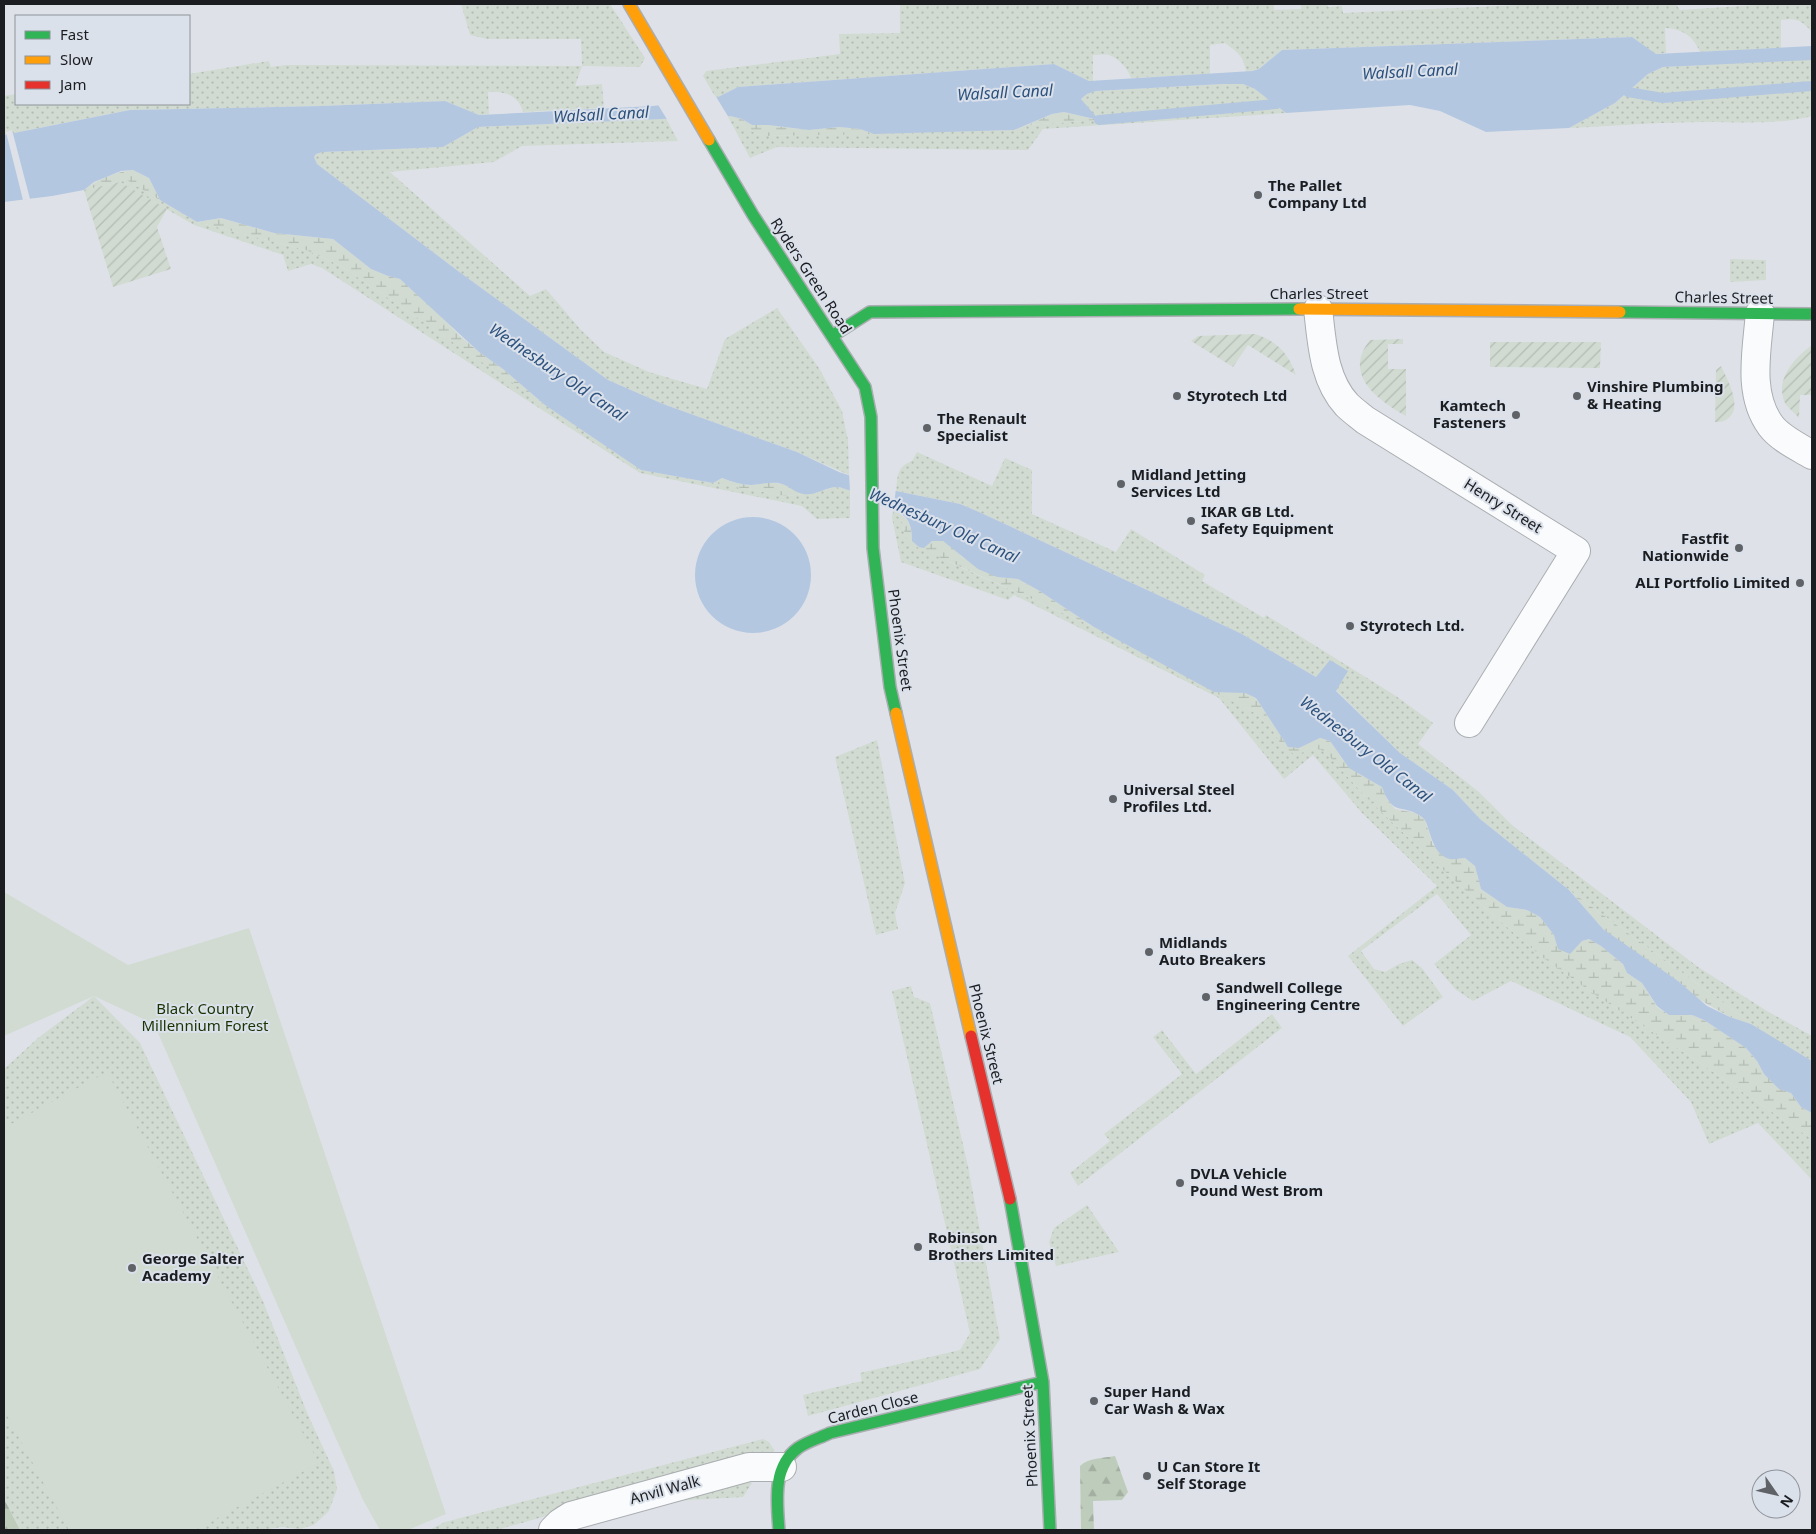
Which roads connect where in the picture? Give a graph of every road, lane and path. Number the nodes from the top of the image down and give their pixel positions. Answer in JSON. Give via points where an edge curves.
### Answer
{"nodes":[{"id":1,"x":629,"y":4,"type":"edge"},
{"id":2,"x":1318,"y":309,"type":"junction"},
{"id":3,"x":1760,"y":313,"type":"junction"},
{"id":4,"x":1812,"y":314,"type":"edge"},
{"id":5,"x":832,"y":336,"type":"junction"},
{"id":6,"x":1812,"y":455,"type":"edge"},
{"id":7,"x":873,"y":548,"type":"joint"},
{"id":8,"x":1469,"y":723,"type":"dead end"},
{"id":9,"x":1043,"y":1382,"type":"junction"},
{"id":10,"x":782,"y":1467,"type":"junction"},
{"id":11,"x":553,"y":1530,"type":"edge"},
{"id":12,"x":779,"y":1530,"type":"edge"},
{"id":13,"x":1050,"y":1530,"type":"edge"}],
"edges":[{"from":1,"to":5,"type":"main road","name":"Ryders Green Road","via":[[754,215]]},
{"from":2,"to":3,"type":"main road","name":"Charles Street"},
{"from":2,"to":5,"type":"main road","name":"Charles Street","via":[[870,312]]},
{"from":2,"to":8,"type":"street","name":"Henry Street","via":[[1327,369],[1334,387],[1347,405],[1365,420],[1576,551]]},
{"from":3,"to":4,"type":"main road","name":"Charles Street"},
{"from":3,"to":6,"type":"street","via":[[1755,381],[1758,400],[1772,427]]},
{"from":5,"to":7,"type":"main road","name":"Ryders Green Road","via":[[865,388],[871,417]]},
{"from":7,"to":9,"type":"main road","name":"Phoenix Street","via":[[890,687],[1006,1178]]},
{"from":9,"to":10,"type":"main road","name":"Carden Close","via":[[830,1434],[798,1448]]},
{"from":9,"to":13,"type":"main road","name":"Phoenix Street"},
{"from":10,"to":11,"type":"street","name":"Anvil Walk","via":[[749,1467],[571,1516]]},
{"from":10,"to":12,"type":"main road","name":"Carden Close","via":[[777,1485]]}]}
